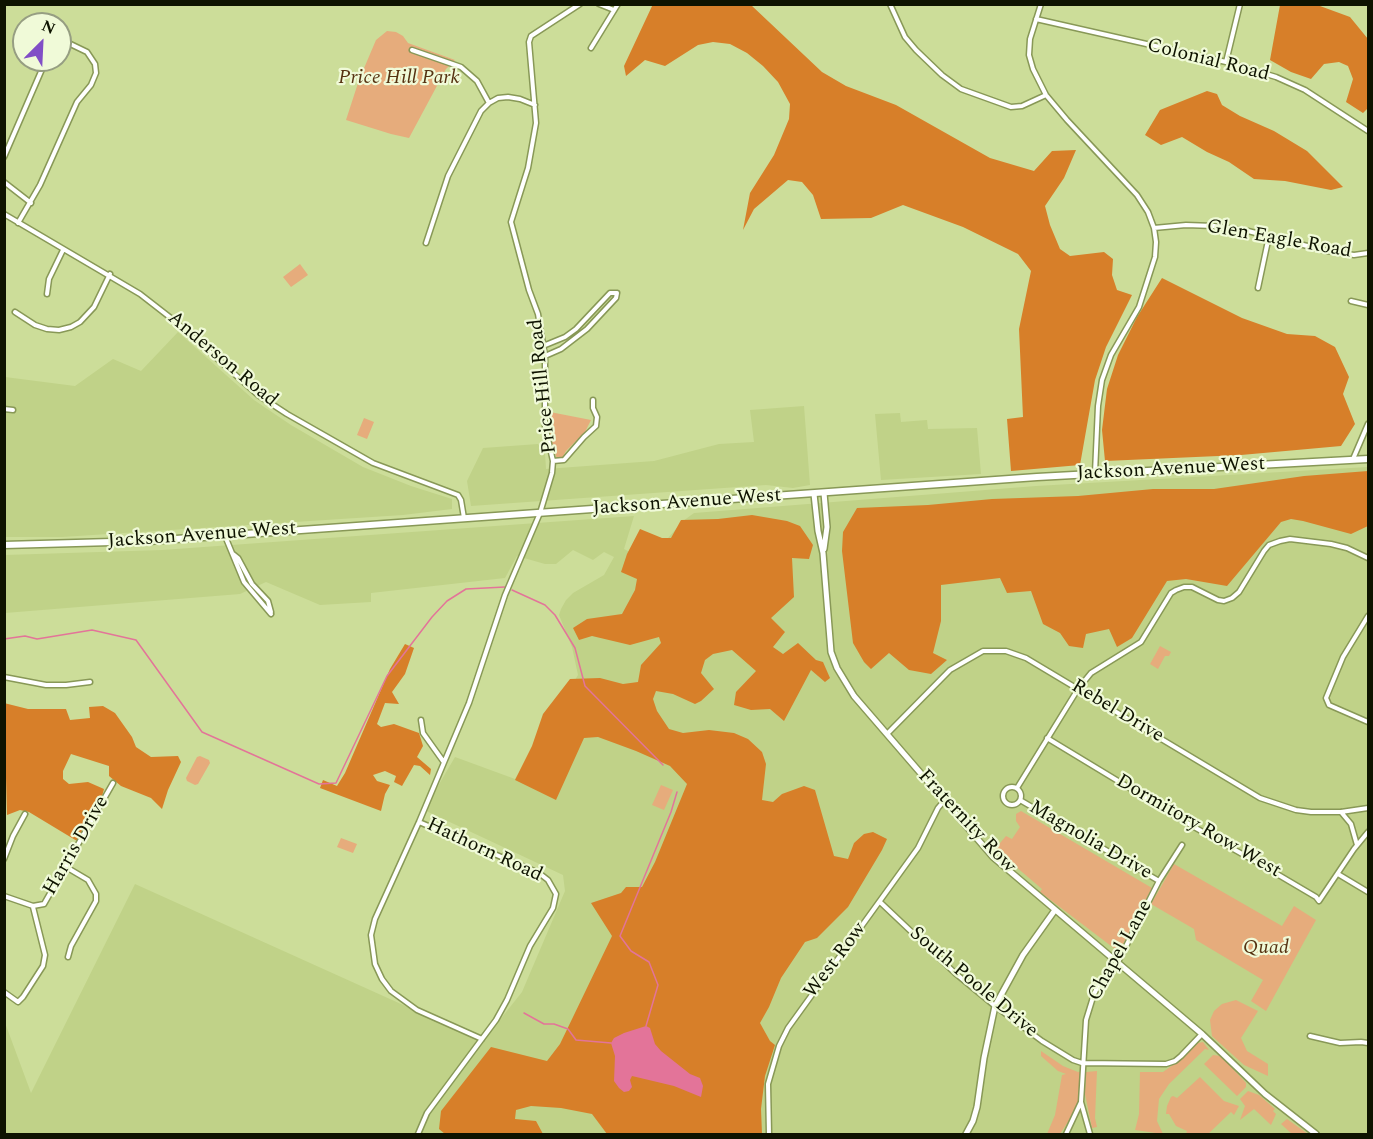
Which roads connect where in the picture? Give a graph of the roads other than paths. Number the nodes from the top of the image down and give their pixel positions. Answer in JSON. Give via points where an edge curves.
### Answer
{"nodes":[{"id":1,"x":580,"y":4,"type":"edge"},
{"id":2,"x":599,"y":4,"type":"edge"},
{"id":3,"x":618,"y":4,"type":"edge"},
{"id":4,"x":890,"y":4,"type":"edge"},
{"id":5,"x":1041,"y":4,"type":"edge"},
{"id":6,"x":1240,"y":4,"type":"edge"},
{"id":7,"x":614,"y":10,"type":"junction"},
{"id":8,"x":1036,"y":19,"type":"junction"},
{"id":9,"x":72,"y":45,"type":"edge"},
{"id":10,"x":591,"y":48,"type":"dead end"},
{"id":11,"x":412,"y":50,"type":"dead end"},
{"id":12,"x":1226,"y":62,"type":"junction"},
{"id":13,"x":41,"y":72,"type":"edge"},
{"id":14,"x":1046,"y":95,"type":"junction"},
{"id":15,"x":489,"y":103,"type":"junction"},
{"id":16,"x":535,"y":105,"type":"junction"},
{"id":17,"x":1368,"y":131,"type":"edge"},
{"id":18,"x":4,"y":157,"type":"edge"},
{"id":19,"x":4,"y":182,"type":"edge"},
{"id":20,"x":31,"y":203,"type":"junction"},
{"id":21,"x":4,"y":214,"type":"edge"},
{"id":22,"x":18,"y":223,"type":"junction"},
{"id":23,"x":1154,"y":228,"type":"junction"},
{"id":24,"x":1269,"y":236,"type":"junction"},
{"id":25,"x":426,"y":243,"type":"dead end"},
{"id":26,"x":63,"y":250,"type":"junction"},
{"id":27,"x":1368,"y":253,"type":"edge"},
{"id":28,"x":110,"y":274,"type":"junction"},
{"id":29,"x":1258,"y":288,"type":"dead end"},
{"id":30,"x":47,"y":294,"type":"dead end"},
{"id":31,"x":1351,"y":301,"type":"dead end"},
{"id":32,"x":1368,"y":305,"type":"edge"},
{"id":33,"x":15,"y":312,"type":"dead end"},
{"id":34,"x":543,"y":346,"type":"junction"},
{"id":35,"x":545,"y":356,"type":"junction"},
{"id":36,"x":593,"y":400,"type":"dead end"},
{"id":37,"x":4,"y":409,"type":"edge"},
{"id":38,"x":13,"y":410,"type":"dead end"},
{"id":39,"x":1368,"y":423,"type":"edge"},
{"id":40,"x":1368,"y":459,"type":"edge"},
{"id":41,"x":1353,"y":460,"type":"junction"},
{"id":42,"x":553,"y":461,"type":"junction"},
{"id":43,"x":1095,"y":473,"type":"junction"},
{"id":44,"x":824,"y":493,"type":"junction"},
{"id":45,"x":814,"y":494,"type":"junction"},
{"id":46,"x":540,"y":513,"type":"junction"},
{"id":47,"x":464,"y":519,"type":"junction"},
{"id":48,"x":225,"y":536,"type":"junction"},
{"id":49,"x":4,"y":545,"type":"edge"},
{"id":50,"x":233,"y":553,"type":"junction"},
{"id":51,"x":823,"y":553,"type":"junction"},
{"id":52,"x":1368,"y":558,"type":"edge"},
{"id":53,"x":1368,"y":616,"type":"edge"},
{"id":54,"x":4,"y":677,"type":"edge"},
{"id":55,"x":90,"y":682,"type":"dead end"},
{"id":56,"x":1078,"y":689,"type":"junction"},
{"id":57,"x":421,"y":720,"type":"dead end"},
{"id":58,"x":1368,"y":722,"type":"edge"},
{"id":59,"x":888,"y":734,"type":"junction"},
{"id":60,"x":1047,"y":738,"type":"junction"},
{"id":61,"x":444,"y":761,"type":"junction"},
{"id":62,"x":113,"y":783,"type":"dead end"},
{"id":63,"x":1017,"y":788,"type":"junction"},
{"id":64,"x":1020,"y":800,"type":"junction"},
{"id":65,"x":944,"y":801,"type":"junction"},
{"id":66,"x":1368,"y":808,"type":"edge"},
{"id":67,"x":1341,"y":812,"type":"junction"},
{"id":68,"x":25,"y":814,"type":"dead end"},
{"id":69,"x":419,"y":822,"type":"junction"},
{"id":70,"x":1368,"y":832,"type":"edge"},
{"id":71,"x":1182,"y":845,"type":"dead end"},
{"id":72,"x":1357,"y":846,"type":"junction"},
{"id":73,"x":4,"y":859,"type":"edge"},
{"id":74,"x":66,"y":867,"type":"junction"},
{"id":75,"x":1338,"y":874,"type":"junction"},
{"id":76,"x":1159,"y":881,"type":"junction"},
{"id":77,"x":1368,"y":892,"type":"edge"},
{"id":78,"x":4,"y":896,"type":"edge"},
{"id":79,"x":880,"y":902,"type":"junction"},
{"id":80,"x":33,"y":906,"type":"junction"},
{"id":81,"x":1055,"y":910,"type":"junction"},
{"id":82,"x":69,"y":957,"type":"dead end"},
{"id":83,"x":1118,"y":962,"type":"junction"},
{"id":84,"x":4,"y":992,"type":"edge"},
{"id":85,"x":995,"y":1006,"type":"junction"},
{"id":86,"x":1202,"y":1034,"type":"junction"},
{"id":87,"x":1310,"y":1036,"type":"dead end"},
{"id":88,"x":482,"y":1039,"type":"junction"},
{"id":89,"x":1368,"y":1043,"type":"edge"},
{"id":90,"x":1082,"y":1063,"type":"junction"},
{"id":91,"x":1081,"y":1102,"type":"junction"},
{"id":92,"x":418,"y":1134,"type":"edge"},
{"id":93,"x":769,"y":1134,"type":"edge"},
{"id":94,"x":966,"y":1134,"type":"edge"},
{"id":95,"x":1066,"y":1134,"type":"edge"},
{"id":96,"x":1090,"y":1134,"type":"edge"},
{"id":97,"x":1316,"y":1134,"type":"edge"}],
"edges":[{"from":1,"to":16,"type":"street","name":"Price Hill Road","via":[[531,36]]},
{"from":2,"to":7,"type":"street"},
{"from":3,"to":7,"type":"street"},
{"from":4,"to":14,"type":"street","via":[[910,44],[928,64],[961,89],[1011,107]]},
{"from":5,"to":8,"type":"street"},
{"from":6,"to":12,"type":"street"},
{"from":7,"to":10,"type":"street"},
{"from":8,"to":12,"type":"street","name":"Colonial Road"},
{"from":8,"to":14,"type":"street","via":[[1029,55]]},
{"from":9,"to":20,"type":"street","via":[[87,52],[96,73],[77,102]]},
{"from":11,"to":15,"type":"street","via":[[461,67],[477,81]]},
{"from":12,"to":17,"type":"street","name":"Colonial Road","via":[[1305,90]]},
{"from":13,"to":18,"type":"street"},
{"from":14,"to":23,"type":"street","via":[[1132,190]]},
{"from":15,"to":16,"type":"street","via":[[508,97]]},
{"from":15,"to":25,"type":"street","via":[[456,158]]},
{"from":16,"to":34,"type":"street","name":"Price Hill Road","via":[[531,157],[511,222],[538,314]]},
{"from":19,"to":20,"type":"street"},
{"from":20,"to":22,"type":"street"},
{"from":21,"to":22,"type":"street","name":"Anderson Road"},
{"from":22,"to":26,"type":"street","name":"Anderson Road"},
{"from":23,"to":24,"type":"street","name":"Glen Eagle Road","via":[[1214,226]]},
{"from":23,"to":43,"type":"street","via":[[1155,256],[1148,282],[1102,380]]},
{"from":24,"to":27,"type":"street","name":"Glen Eagle Road","via":[[1326,251]]},
{"from":24,"to":29,"type":"street"},
{"from":26,"to":28,"type":"street","name":"Anderson Road"},
{"from":26,"to":30,"type":"street","via":[[49,279]]},
{"from":28,"to":33,"type":"street","via":[[88,315],[72,327],[47,329]]},
{"from":28,"to":47,"type":"street","name":"Anderson Road","via":[[162,310],[258,395],[287,414],[373,463],[458,495]]},
{"from":31,"to":32,"type":"street"},
{"from":34,"to":35,"type":"street","name":"Price Hill Road"},
{"from":34,"to":35,"type":"street","via":[[565,337],[609,293],[617,293],[587,329]]},
{"from":35,"to":42,"type":"street","name":"Price Hill Road","via":[[545,426]]},
{"from":36,"to":42,"type":"street","via":[[596,426],[564,460]]},
{"from":37,"to":38,"type":"street"},
{"from":39,"to":41,"type":"street"},
{"from":40,"to":41,"type":"main road","name":"Jackson Avenue West"},
{"from":41,"to":43,"type":"main road","name":"Jackson Avenue West"},
{"from":42,"to":46,"type":"street","name":"Price Hill Road"},
{"from":43,"to":44,"type":"main road","name":"Jackson Avenue West"},
{"from":44,"to":45,"type":"main road","name":"Jackson Avenue West"},
{"from":44,"to":51,"type":"street","name":"Fraternity Row","via":[[827,527]]},
{"from":45,"to":46,"type":"main road","name":"Jackson Avenue West"},
{"from":45,"to":51,"type":"street","name":"Fraternity Row"},
{"from":46,"to":47,"type":"main road","name":"Jackson Avenue West"},
{"from":46,"to":61,"type":"street","name":"Hathorn Road","via":[[505,595]]},
{"from":47,"to":48,"type":"main road","name":"Jackson Avenue West"},
{"from":48,"to":49,"type":"main road","name":"Jackson Avenue West"},
{"from":48,"to":50,"type":"street"},
{"from":50,"to":50,"type":"street","via":[[244,582],[271,614],[268,601]]},
{"from":51,"to":59,"type":"street","name":"Fraternity Row","via":[[831,652],[854,696]]},
{"from":52,"to":56,"type":"street","via":[[1331,544],[1290,539],[1274,543],[1264,551],[1232,598],[1218,600],[1184,586],[1171,593],[1141,642],[1097,669]]},
{"from":53,"to":58,"type":"street","via":[[1343,657],[1326,698],[1329,705]]},
{"from":54,"to":55,"type":"street","via":[[46,685]]},
{"from":56,"to":59,"type":"street","name":"Rebel Drive","via":[[1017,654],[982,651],[950,670]]},
{"from":56,"to":60,"type":"street"},
{"from":56,"to":67,"type":"street","name":"Rebel Drive","via":[[1260,798],[1296,810]]},
{"from":57,"to":61,"type":"street","via":[[423,733]]},
{"from":59,"to":65,"type":"street","name":"Fraternity Row"},
{"from":60,"to":63,"type":"street"},
{"from":60,"to":75,"type":"street","name":"Dormitory Row West","via":[[1319,902]]},
{"from":61,"to":69,"type":"street","name":"Hathorn Road"},
{"from":62,"to":74,"type":"street","name":"Harris Drive"},
{"from":63,"to":64,"type":"street"},
{"from":63,"to":64,"type":"street","via":[[1004,791],[1004,797],[1012,805]]},
{"from":64,"to":76,"type":"street","name":"Magnolia Drive"},
{"from":65,"to":79,"type":"street","name":"West Row","via":[[918,848]]},
{"from":65,"to":81,"type":"street","name":"Fraternity Row","via":[[993,857]]},
{"from":66,"to":67,"type":"street","name":"Rebel Drive"},
{"from":67,"to":72,"type":"street","via":[[1351,824]]},
{"from":68,"to":73,"type":"street"},
{"from":69,"to":88,"type":"street","via":[[375,919],[371,935],[375,964],[382,979],[402,1001]]},
{"from":69,"to":88,"type":"street","name":"Hathorn Road","via":[[539,873],[556,894],[553,908],[530,946],[507,1000]]},
{"from":70,"to":72,"type":"street","name":"Dormitory Row West"},
{"from":71,"to":76,"type":"street","name":"Chapel Lane"},
{"from":72,"to":75,"type":"street","name":"Dormitory Row West"},
{"from":74,"to":80,"type":"street","name":"Harris Drive","via":[[44,904]]},
{"from":74,"to":82,"type":"street","via":[[88,880],[96,894]]},
{"from":75,"to":77,"type":"street"},
{"from":76,"to":83,"type":"street","name":"Chapel Lane"},
{"from":78,"to":80,"type":"street","name":"Harris Drive"},
{"from":79,"to":85,"type":"street","name":"South Poole Drive"},
{"from":79,"to":93,"type":"street","name":"West Row","via":[[804,1003],[779,1046],[768,1084]]},
{"from":80,"to":84,"type":"street","via":[[45,955],[43,966],[18,1002]]},
{"from":81,"to":83,"type":"street","name":"Fraternity Row"},
{"from":81,"to":85,"type":"street","via":[[1023,955]]},
{"from":83,"to":86,"type":"street","name":"Fraternity Row"},
{"from":83,"to":90,"type":"street","name":"Chapel Lane","via":[[1094,994],[1086,1020]]},
{"from":85,"to":90,"type":"street","name":"South Poole Drive","via":[[1042,1041]]},
{"from":85,"to":94,"type":"street","via":[[977,1107]]},
{"from":86,"to":90,"type":"street","name":"South Poole Drive","via":[[1181,1056],[1166,1064]]},
{"from":86,"to":97,"type":"street","name":"Fraternity Row","via":[[1265,1094]]},
{"from":87,"to":89,"type":"street","via":[[1340,1043]]},
{"from":88,"to":92,"type":"street","name":"Hathorn Road","via":[[427,1113]]},
{"from":90,"to":91,"type":"street","name":"Chapel Lane"},
{"from":91,"to":95,"type":"street","name":"Chapel Lane"},
{"from":91,"to":96,"type":"street","name":"Chapel Lane"}]}
